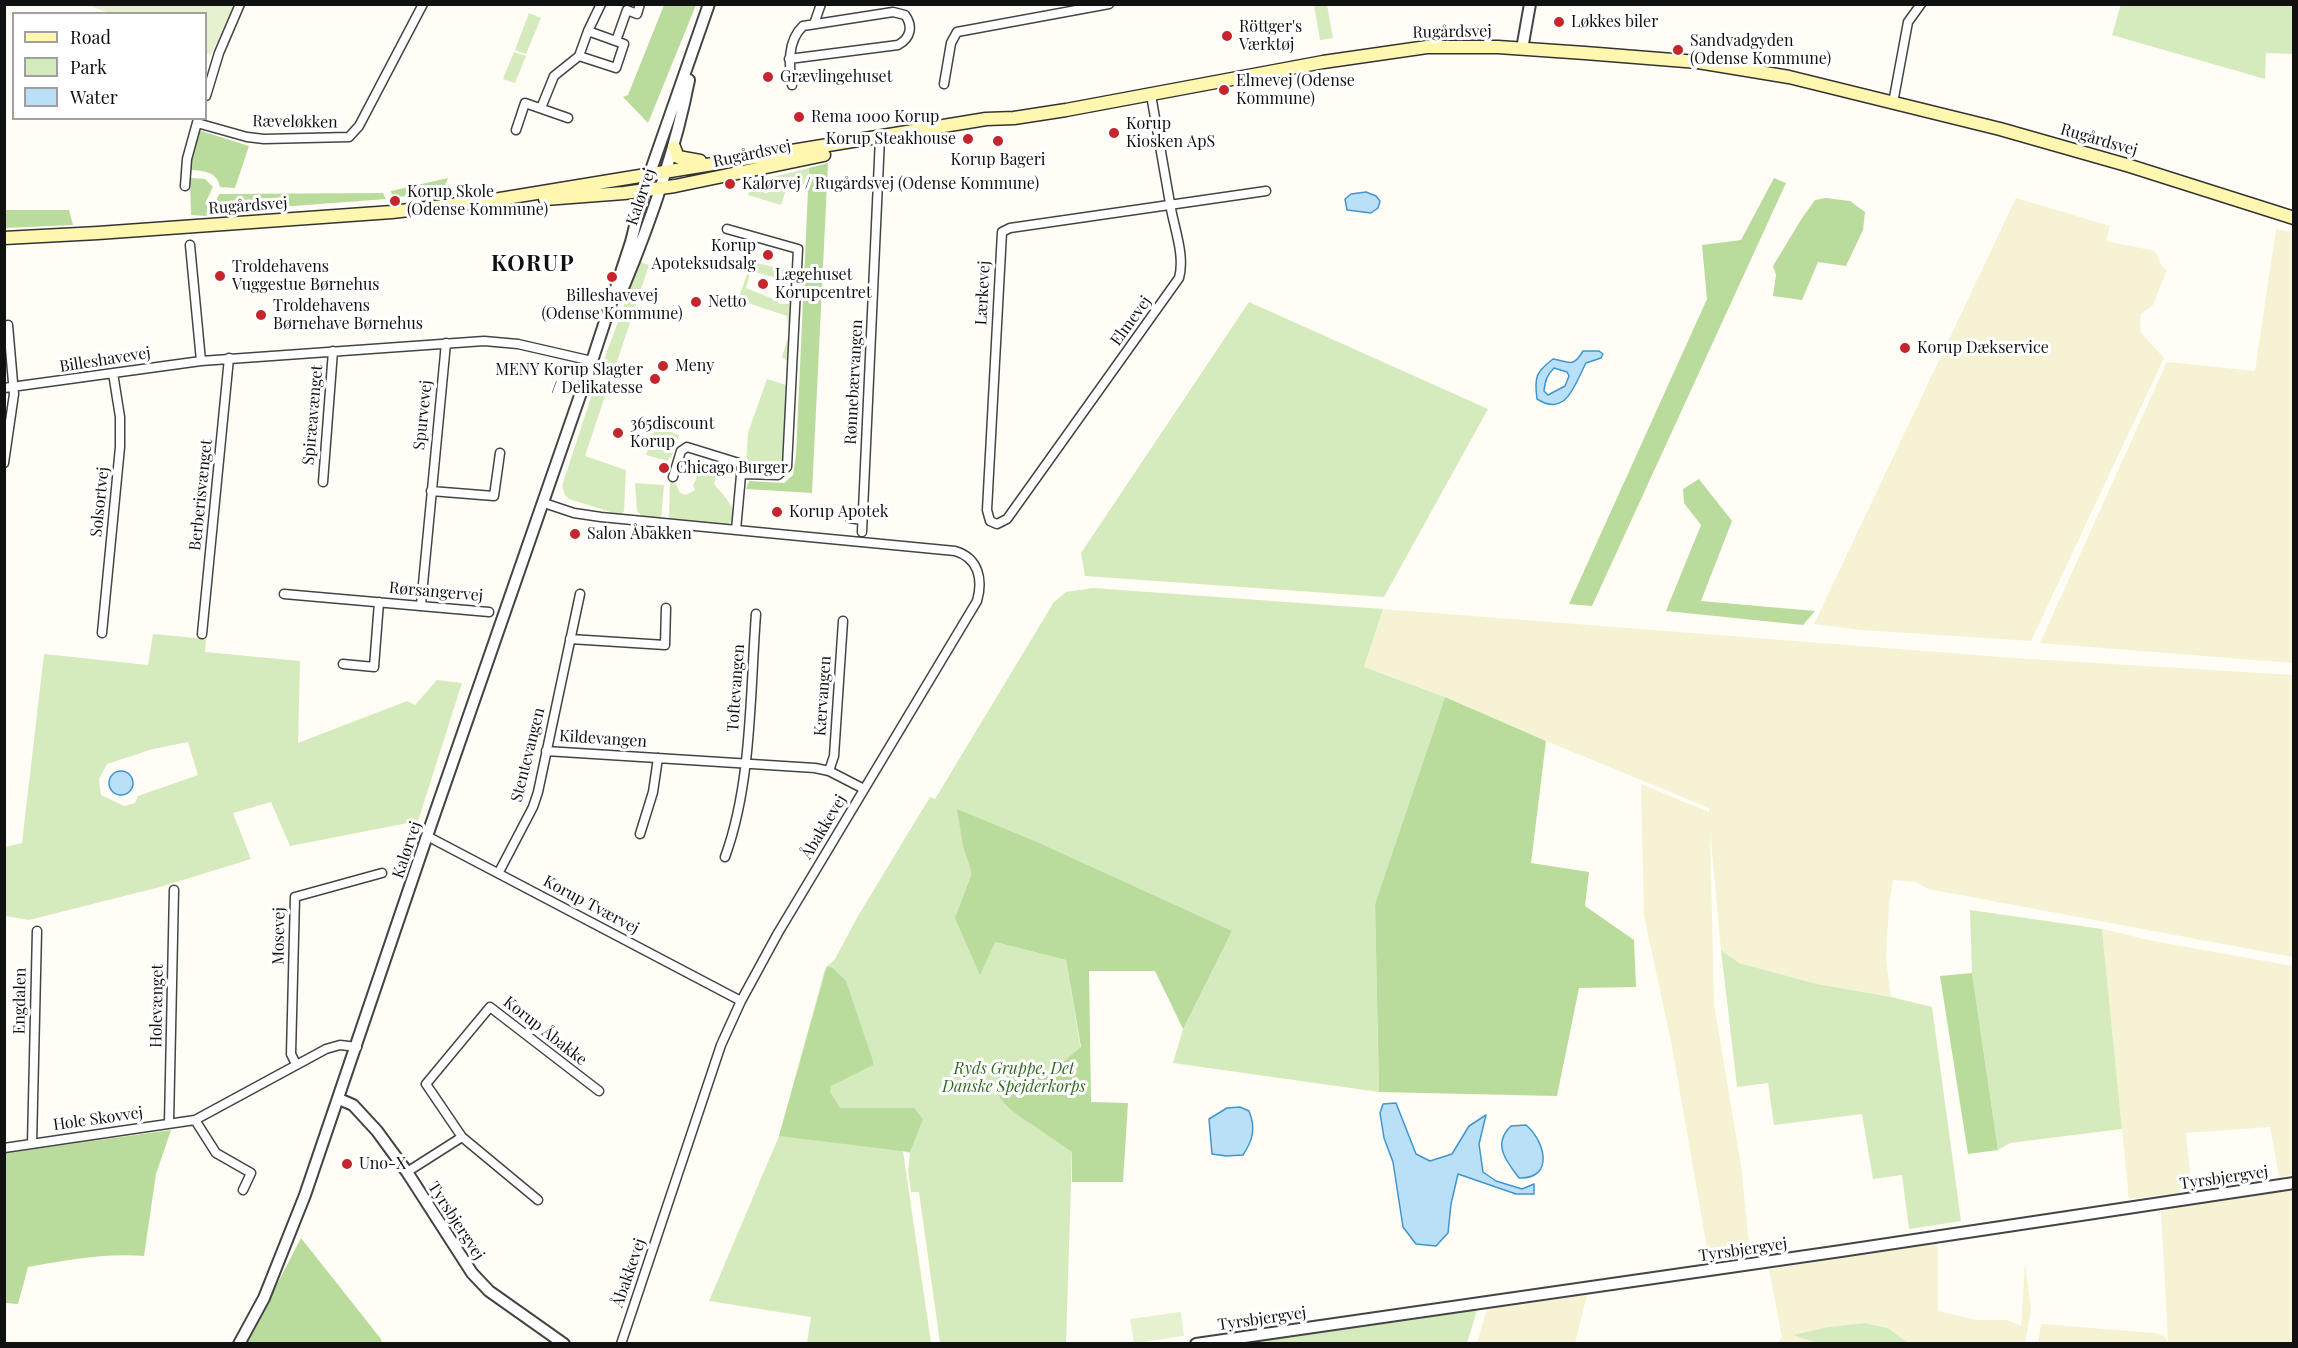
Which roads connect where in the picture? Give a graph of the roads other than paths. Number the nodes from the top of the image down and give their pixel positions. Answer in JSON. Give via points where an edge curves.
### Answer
{"nodes":[{"id":1,"x":240,"y":4,"type":"edge"},
{"id":2,"x":423,"y":4,"type":"edge"},
{"id":3,"x":601,"y":4,"type":"edge"},
{"id":4,"x":640,"y":4,"type":"edge"},
{"id":5,"x":709,"y":4,"type":"edge"},
{"id":6,"x":821,"y":4,"type":"edge"},
{"id":7,"x":1109,"y":4,"type":"edge"},
{"id":8,"x":1530,"y":4,"type":"edge"},
{"id":9,"x":1921,"y":4,"type":"edge"},
{"id":10,"x":899,"y":8,"type":"edge"},
{"id":11,"x":1069,"y":8,"type":"edge"},
{"id":12,"x":814,"y":24,"type":"junction"},
{"id":13,"x":588,"y":31,"type":"junction"},
{"id":14,"x":698,"y":36,"type":"junction"},
{"id":15,"x":616,"y":41,"type":"junction"},
{"id":16,"x":1522,"y":49,"type":"junction"},
{"id":17,"x":579,"y":57,"type":"junction"},
{"id":18,"x":789,"y":59,"type":"junction"},
{"id":19,"x":944,"y":84,"type":"dead end"},
{"id":20,"x":792,"y":85,"type":"dead end"},
{"id":21,"x":207,"y":93,"type":"edge"},
{"id":22,"x":1151,"y":95,"type":"junction"},
{"id":23,"x":1893,"y":103,"type":"junction"},
{"id":24,"x":541,"y":108,"type":"junction"},
{"id":25,"x":568,"y":118,"type":"dead end"},
{"id":26,"x":198,"y":121,"type":"edge"},
{"id":27,"x":516,"y":130,"type":"dead end"},
{"id":28,"x":881,"y":141,"type":"junction"},
{"id":29,"x":674,"y":147,"type":"junction"},
{"id":30,"x":784,"y":154,"type":"junction"},
{"id":31,"x":740,"y":160,"type":"junction"},
{"id":32,"x":663,"y":179,"type":"junction"},
{"id":33,"x":648,"y":182,"type":"junction"},
{"id":34,"x":185,"y":186,"type":"dead end"},
{"id":35,"x":1266,"y":191,"type":"dead end"},
{"id":36,"x":494,"y":200,"type":"junction"},
{"id":37,"x":1170,"y":205,"type":"junction"},
{"id":38,"x":2294,"y":218,"type":"edge"},
{"id":39,"x":727,"y":228,"type":"dead end"},
{"id":40,"x":4,"y":238,"type":"edge"},
{"id":41,"x":190,"y":245,"type":"dead end"},
{"id":42,"x":8,"y":325,"type":"dead end"},
{"id":43,"x":446,"y":343,"type":"junction"},
{"id":44,"x":333,"y":351,"type":"junction"},
{"id":45,"x":229,"y":358,"type":"junction"},
{"id":46,"x":201,"y":361,"type":"junction"},
{"id":47,"x":592,"y":361,"type":"junction"},
{"id":48,"x":112,"y":373,"type":"junction"},
{"id":49,"x":9,"y":388,"type":"edge"},
{"id":50,"x":500,"y":453,"type":"dead end"},
{"id":51,"x":4,"y":463,"type":"edge"},
{"id":52,"x":741,"y":474,"type":"junction"},
{"id":53,"x":673,"y":477,"type":"dead end"},
{"id":54,"x":323,"y":482,"type":"dead end"},
{"id":55,"x":431,"y":491,"type":"junction"},
{"id":56,"x":544,"y":503,"type":"junction"},
{"id":57,"x":850,"y":518,"type":"dead end"},
{"id":58,"x":862,"y":519,"type":"junction"},
{"id":59,"x":993,"y":523,"type":"joint"},
{"id":60,"x":736,"y":530,"type":"junction"},
{"id":61,"x":862,"y":532,"type":"dead end"},
{"id":62,"x":284,"y":594,"type":"dead end"},
{"id":63,"x":580,"y":594,"type":"dead end"},
{"id":64,"x":379,"y":603,"type":"junction"},
{"id":65,"x":421,"y":605,"type":"junction"},
{"id":66,"x":666,"y":608,"type":"dead end"},
{"id":67,"x":489,"y":612,"type":"dead end"},
{"id":68,"x":756,"y":614,"type":"dead end"},
{"id":69,"x":843,"y":621,"type":"dead end"},
{"id":70,"x":102,"y":633,"type":"dead end"},
{"id":71,"x":202,"y":634,"type":"dead end"},
{"id":72,"x":570,"y":639,"type":"junction"},
{"id":73,"x":343,"y":664,"type":"dead end"},
{"id":74,"x":546,"y":751,"type":"junction"},
{"id":75,"x":658,"y":758,"type":"junction"},
{"id":76,"x":745,"y":764,"type":"junction"},
{"id":77,"x":829,"y":771,"type":"junction"},
{"id":78,"x":864,"y":789,"type":"junction"},
{"id":79,"x":640,"y":834,"type":"dead end"},
{"id":80,"x":427,"y":836,"type":"junction"},
{"id":81,"x":725,"y":857,"type":"dead end"},
{"id":82,"x":499,"y":872,"type":"junction"},
{"id":83,"x":382,"y":873,"type":"dead end"},
{"id":84,"x":174,"y":890,"type":"dead end"},
{"id":85,"x":37,"y":931,"type":"dead end"},
{"id":86,"x":741,"y":1001,"type":"junction"},
{"id":87,"x":357,"y":1047,"type":"junction"},
{"id":88,"x":296,"y":1064,"type":"junction"},
{"id":89,"x":599,"y":1091,"type":"dead end"},
{"id":90,"x":339,"y":1099,"type":"junction"},
{"id":91,"x":195,"y":1120,"type":"junction"},
{"id":92,"x":169,"y":1123,"type":"junction"},
{"id":93,"x":462,"y":1137,"type":"junction"},
{"id":94,"x":32,"y":1144,"type":"junction"},
{"id":95,"x":4,"y":1148,"type":"edge"},
{"id":96,"x":407,"y":1172,"type":"junction"},
{"id":97,"x":2294,"y":1183,"type":"edge"},
{"id":98,"x":243,"y":1190,"type":"dead end"},
{"id":99,"x":538,"y":1200,"type":"dead end"},
{"id":100,"x":238,"y":1344,"type":"edge"},
{"id":101,"x":564,"y":1344,"type":"edge"},
{"id":102,"x":621,"y":1344,"type":"edge"},
{"id":103,"x":1196,"y":1344,"type":"edge"}],
"edges":[{"from":1,"to":21,"type":"street"},
{"from":2,"to":26,"type":"street","name":"Ræveløkken","via":[[353,135],[264,139]]},
{"from":3,"to":13,"type":"street"},
{"from":4,"to":15,"type":"street","via":[[637,14],[627,10]]},
{"from":5,"to":14,"type":"street","name":"Kalørvej"},
{"from":6,"to":12,"type":"street"},
{"from":7,"to":11,"type":"street"},
{"from":8,"to":16,"type":"street"},
{"from":9,"to":23,"type":"street","via":[[1908,22]]},
{"from":10,"to":12,"type":"street"},
{"from":10,"to":18,"type":"street","via":[[910,27],[907,39],[898,45]]},
{"from":11,"to":19,"type":"street","via":[[957,32],[951,43]]},
{"from":12,"to":18,"type":"street","via":[[798,31]]},
{"from":13,"to":15,"type":"street"},
{"from":13,"to":17,"type":"street"},
{"from":14,"to":29,"type":"street","name":"Kalørvej"},
{"from":14,"to":33,"type":"street","name":"Kalørvej"},
{"from":15,"to":17,"type":"street","via":[[624,44],[616,68]]},
{"from":16,"to":22,"type":"main road","name":"Rugårdsvej","via":[[1458,46],[1395,51]]},
{"from":16,"to":23,"type":"main road","name":"Rugårdsvej","via":[[1735,67]]},
{"from":17,"to":24,"type":"street","via":[[554,76]]},
{"from":18,"to":20,"type":"street"},
{"from":22,"to":28,"type":"main road","name":"Rugårdsvej","via":[[1014,118],[986,119]]},
{"from":22,"to":37,"type":"street","name":"Elmevej"},
{"from":23,"to":38,"type":"main road","name":"Rugårdsvej","via":[[2073,149]]},
{"from":24,"to":25,"type":"street"},
{"from":24,"to":27,"type":"street","via":[[525,103]]},
{"from":26,"to":34,"type":"street","via":[[187,159]]},
{"from":28,"to":30,"type":"main road","name":"Rugårdsvej"},
{"from":28,"to":32,"type":"main road","name":"Rugårdsvej"},
{"from":28,"to":58,"type":"street","name":"Rønnebærvangen"},
{"from":29,"to":31,"type":"main road","via":[[681,159]]},
{"from":29,"to":32,"type":"street","name":"Kalørvej"},
{"from":30,"to":31,"type":"main road","name":"Rugårdsvej"},
{"from":30,"to":32,"type":"main road","via":[[757,163]]},
{"from":31,"to":32,"type":"main road","name":"Rugårdsvej"},
{"from":32,"to":33,"type":"main road","name":"Rugårdsvej"},
{"from":32,"to":33,"type":"main road","name":"Rugårdsvej"},
{"from":32,"to":47,"type":"street","name":"Kalørvej","via":[[640,249]]},
{"from":33,"to":36,"type":"main road","name":"Rugårdsvej"},
{"from":33,"to":36,"type":"main road","name":"Rugårdsvej","via":[[538,200]]},
{"from":33,"to":47,"type":"street","name":"Kalørvej"},
{"from":35,"to":37,"type":"street"},
{"from":36,"to":40,"type":"main road","name":"Rugårdsvej","via":[[392,212]]},
{"from":37,"to":59,"type":"street","name":"Elmevej","via":[[1181,266],[1177,283],[1007,519]]},
{"from":37,"to":59,"type":"street","name":"Lærkevej","via":[[1002,232],[987,514]]},
{"from":39,"to":52,"type":"street","via":[[798,249],[787,467],[778,475]]},
{"from":41,"to":46,"type":"street"},
{"from":42,"to":49,"type":"street"},
{"from":43,"to":44,"type":"street","name":"Billeshavevej"},
{"from":43,"to":47,"type":"street","name":"Billeshavevej","via":[[518,344]]},
{"from":43,"to":55,"type":"street","name":"Spurvevej"},
{"from":44,"to":45,"type":"street","name":"Billeshavevej"},
{"from":44,"to":54,"type":"street","name":"Spiræavænget"},
{"from":45,"to":46,"type":"street","name":"Billeshavevej"},
{"from":45,"to":71,"type":"street","name":"Berberisvænget"},
{"from":46,"to":48,"type":"street","name":"Billeshavevej"},
{"from":47,"to":56,"type":"street","name":"Kalørvej"},
{"from":48,"to":49,"type":"street","name":"Billeshavevej"},
{"from":48,"to":70,"type":"street","name":"Solsortvej","via":[[120,417],[120,447]]},
{"from":49,"to":51,"type":"street"},
{"from":50,"to":55,"type":"street","via":[[494,496]]},
{"from":52,"to":53,"type":"street","via":[[742,464],[687,447],[681,451]]},
{"from":52,"to":60,"type":"street"},
{"from":55,"to":65,"type":"street","name":"Spurvevej"},
{"from":56,"to":60,"type":"street","name":"Åbakkevej","via":[[582,514]]},
{"from":56,"to":80,"type":"street","name":"Kalørvej"},
{"from":57,"to":58,"type":"street"},
{"from":58,"to":61,"type":"street","name":"Rønnebærvangen"},
{"from":60,"to":78,"type":"street","name":"Åbakkevej","via":[[958,551],[977,569],[977,601]]},
{"from":62,"to":64,"type":"street","name":"Rørsangervej"},
{"from":63,"to":72,"type":"street","name":"Stentevangen"},
{"from":64,"to":65,"type":"street","name":"Rørsangervej"},
{"from":64,"to":73,"type":"street","name":"Rørsangervej","via":[[374,667]]},
{"from":65,"to":67,"type":"street","name":"Rørsangervej"},
{"from":66,"to":72,"type":"street","via":[[665,645]]},
{"from":68,"to":76,"type":"street","name":"Toftevangen"},
{"from":69,"to":77,"type":"street","name":"Kærvangen","via":[[834,756]]},
{"from":72,"to":74,"type":"street","name":"Stentevangen"},
{"from":74,"to":75,"type":"street","name":"Kildevangen"},
{"from":74,"to":82,"type":"street","name":"Stentevangen","via":[[533,807]]},
{"from":75,"to":76,"type":"street","name":"Kildevangen"},
{"from":75,"to":79,"type":"street","name":"Kildevangen"},
{"from":76,"to":77,"type":"street","name":"Kildevangen"},
{"from":76,"to":81,"type":"street","via":[[739,814]]},
{"from":77,"to":78,"type":"street","name":"Kildevangen"},
{"from":78,"to":86,"type":"street","name":"Åbakkevej"},
{"from":80,"to":82,"type":"street","name":"Korup Tværvej"},
{"from":80,"to":87,"type":"street","name":"Kalørvej"},
{"from":82,"to":86,"type":"street","name":"Korup Tværvej"},
{"from":83,"to":88,"type":"street","name":"Mosevej","via":[[295,897],[291,1054]]},
{"from":84,"to":92,"type":"street","name":"Holevænget"},
{"from":85,"to":94,"type":"street","name":"Engdalen"},
{"from":86,"to":102,"type":"street","name":"Åbakkevej","via":[[721,1045]]},
{"from":87,"to":88,"type":"street","name":"Hole Skovvej","via":[[340,1045]]},
{"from":87,"to":90,"type":"street","name":"Kalørvej"},
{"from":88,"to":91,"type":"street","name":"Hole Skovvej"},
{"from":89,"to":93,"type":"street","name":"Korup Åbakke","via":[[490,1007],[426,1084]]},
{"from":90,"to":96,"type":"street","name":"Tyrsbjergvej","via":[[365,1116]]},
{"from":90,"to":100,"type":"street","name":"Kalørvej","via":[[264,1298]]},
{"from":91,"to":92,"type":"street","name":"Hole Skovvej"},
{"from":91,"to":98,"type":"street","via":[[216,1154],[251,1173]]},
{"from":92,"to":94,"type":"street","name":"Hole Skovvej"},
{"from":93,"to":96,"type":"street"},
{"from":93,"to":99,"type":"street","name":"Korup Åbakke"},
{"from":94,"to":95,"type":"street","name":"Hole Skovvej"},
{"from":96,"to":101,"type":"street","name":"Tyrsbjergvej","via":[[472,1273],[489,1291]]},
{"from":97,"to":103,"type":"street","name":"Tyrsbjergvej"}]}
